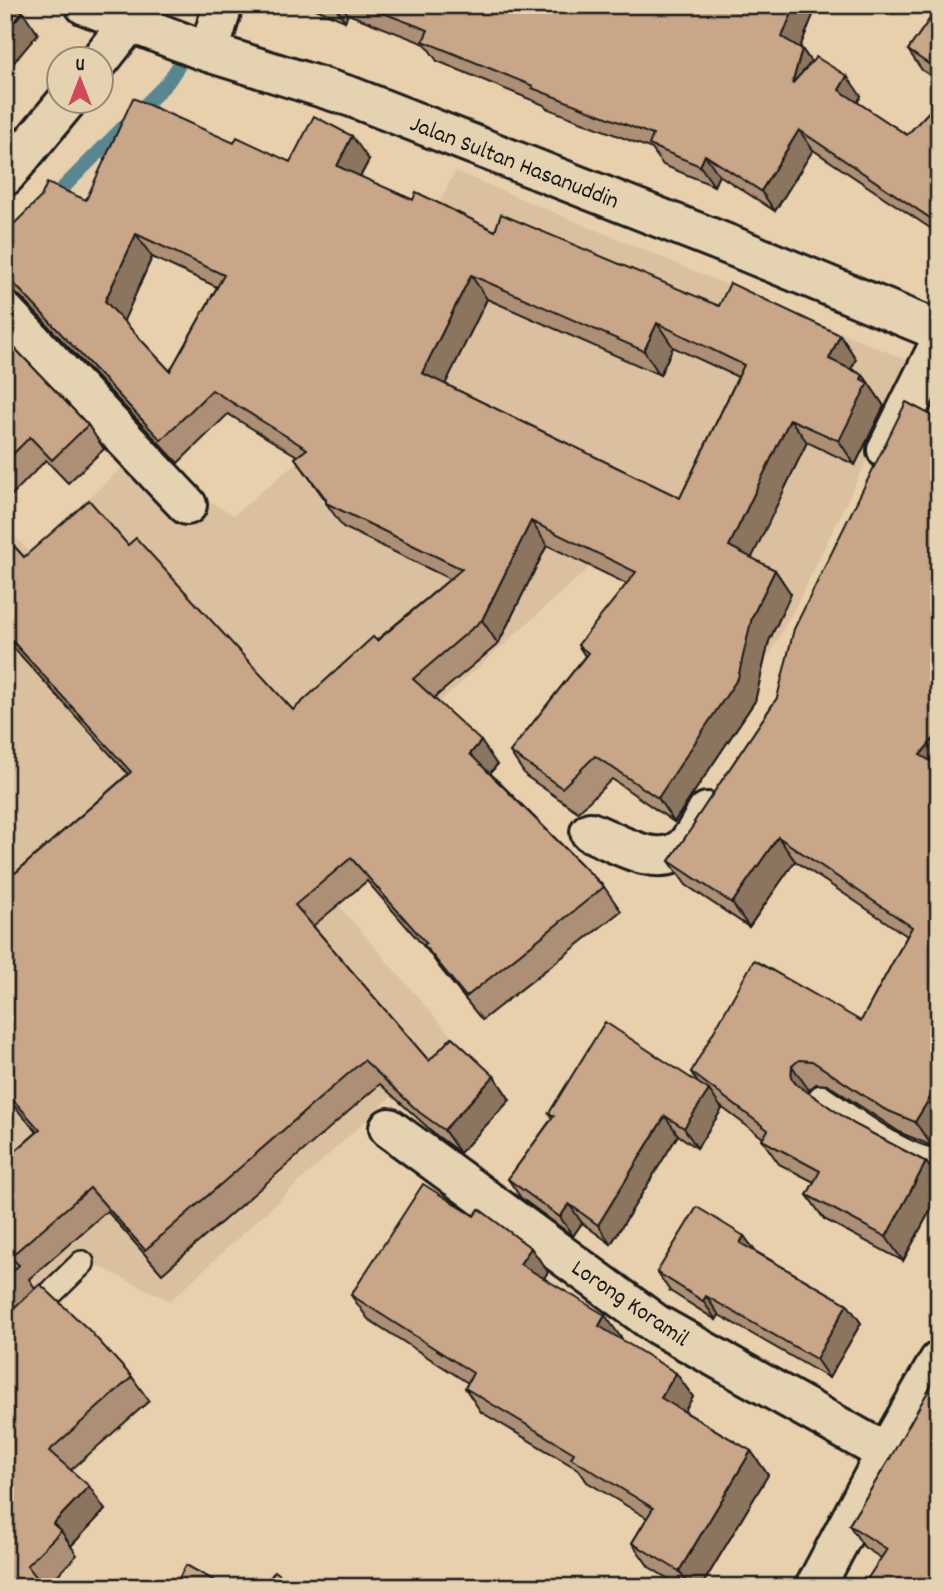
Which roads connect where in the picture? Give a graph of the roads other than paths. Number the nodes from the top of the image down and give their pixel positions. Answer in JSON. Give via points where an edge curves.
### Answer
{"nodes":[{"id":1,"x":86,"y":5,"type":"edge"},
{"id":2,"x":223,"y":5,"type":"edge"},
{"id":3,"x":140,"y":20,"type":"edge"},
{"id":4,"x":114,"y":46,"type":"edge"},
{"id":5,"x":205,"y":51,"type":"junction"},
{"id":6,"x":54,"y":116,"type":"edge"},
{"id":7,"x":5,"y":176,"type":"edge"},
{"id":8,"x":5,"y":312,"type":"edge"},
{"id":9,"x":939,"y":331,"type":"edge"},
{"id":10,"x":939,"y":345,"type":"edge"},
{"id":11,"x":871,"y":483,"type":"edge"},
{"id":12,"x":187,"y":505,"type":"dead end"},
{"id":13,"x":729,"y":779,"type":"edge"},
{"id":14,"x":590,"y":832,"type":"dead end"},
{"id":15,"x":821,"y":1097,"type":"edge"},
{"id":16,"x":389,"y":1128,"type":"dead end"},
{"id":17,"x":939,"y":1161,"type":"edge"},
{"id":18,"x":82,"y":1263,"type":"dead end"},
{"id":19,"x":5,"y":1338,"type":"edge"},
{"id":20,"x":939,"y":1361,"type":"edge"},
{"id":21,"x":886,"y":1453,"type":"junction"},
{"id":22,"x":816,"y":1587,"type":"edge"}],
"edges":[{"from":1,"to":3,"type":"street","name":"Jalan Sultan Hasanuddin"},
{"from":2,"to":5,"type":"street"},
{"from":3,"to":4,"type":"street"},
{"from":3,"to":5,"type":"street","name":"Jalan Sultan Hasanuddin"},
{"from":5,"to":9,"type":"street","name":"Jalan Sultan Hasanuddin","via":[[365,102]]},
{"from":6,"to":7,"type":"street"},
{"from":8,"to":12,"type":"street"},
{"from":10,"to":11,"type":"street"},
{"from":13,"to":14,"type":"street","via":[[683,848],[668,855],[649,856]]},
{"from":15,"to":17,"type":"lane","via":[[925,1161]]},
{"from":16,"to":21,"type":"street","name":"Lorong Koramil","via":[[656,1324]]},
{"from":18,"to":19,"type":"lane"},
{"from":20,"to":21,"type":"street"},
{"from":21,"to":22,"type":"street"}]}
